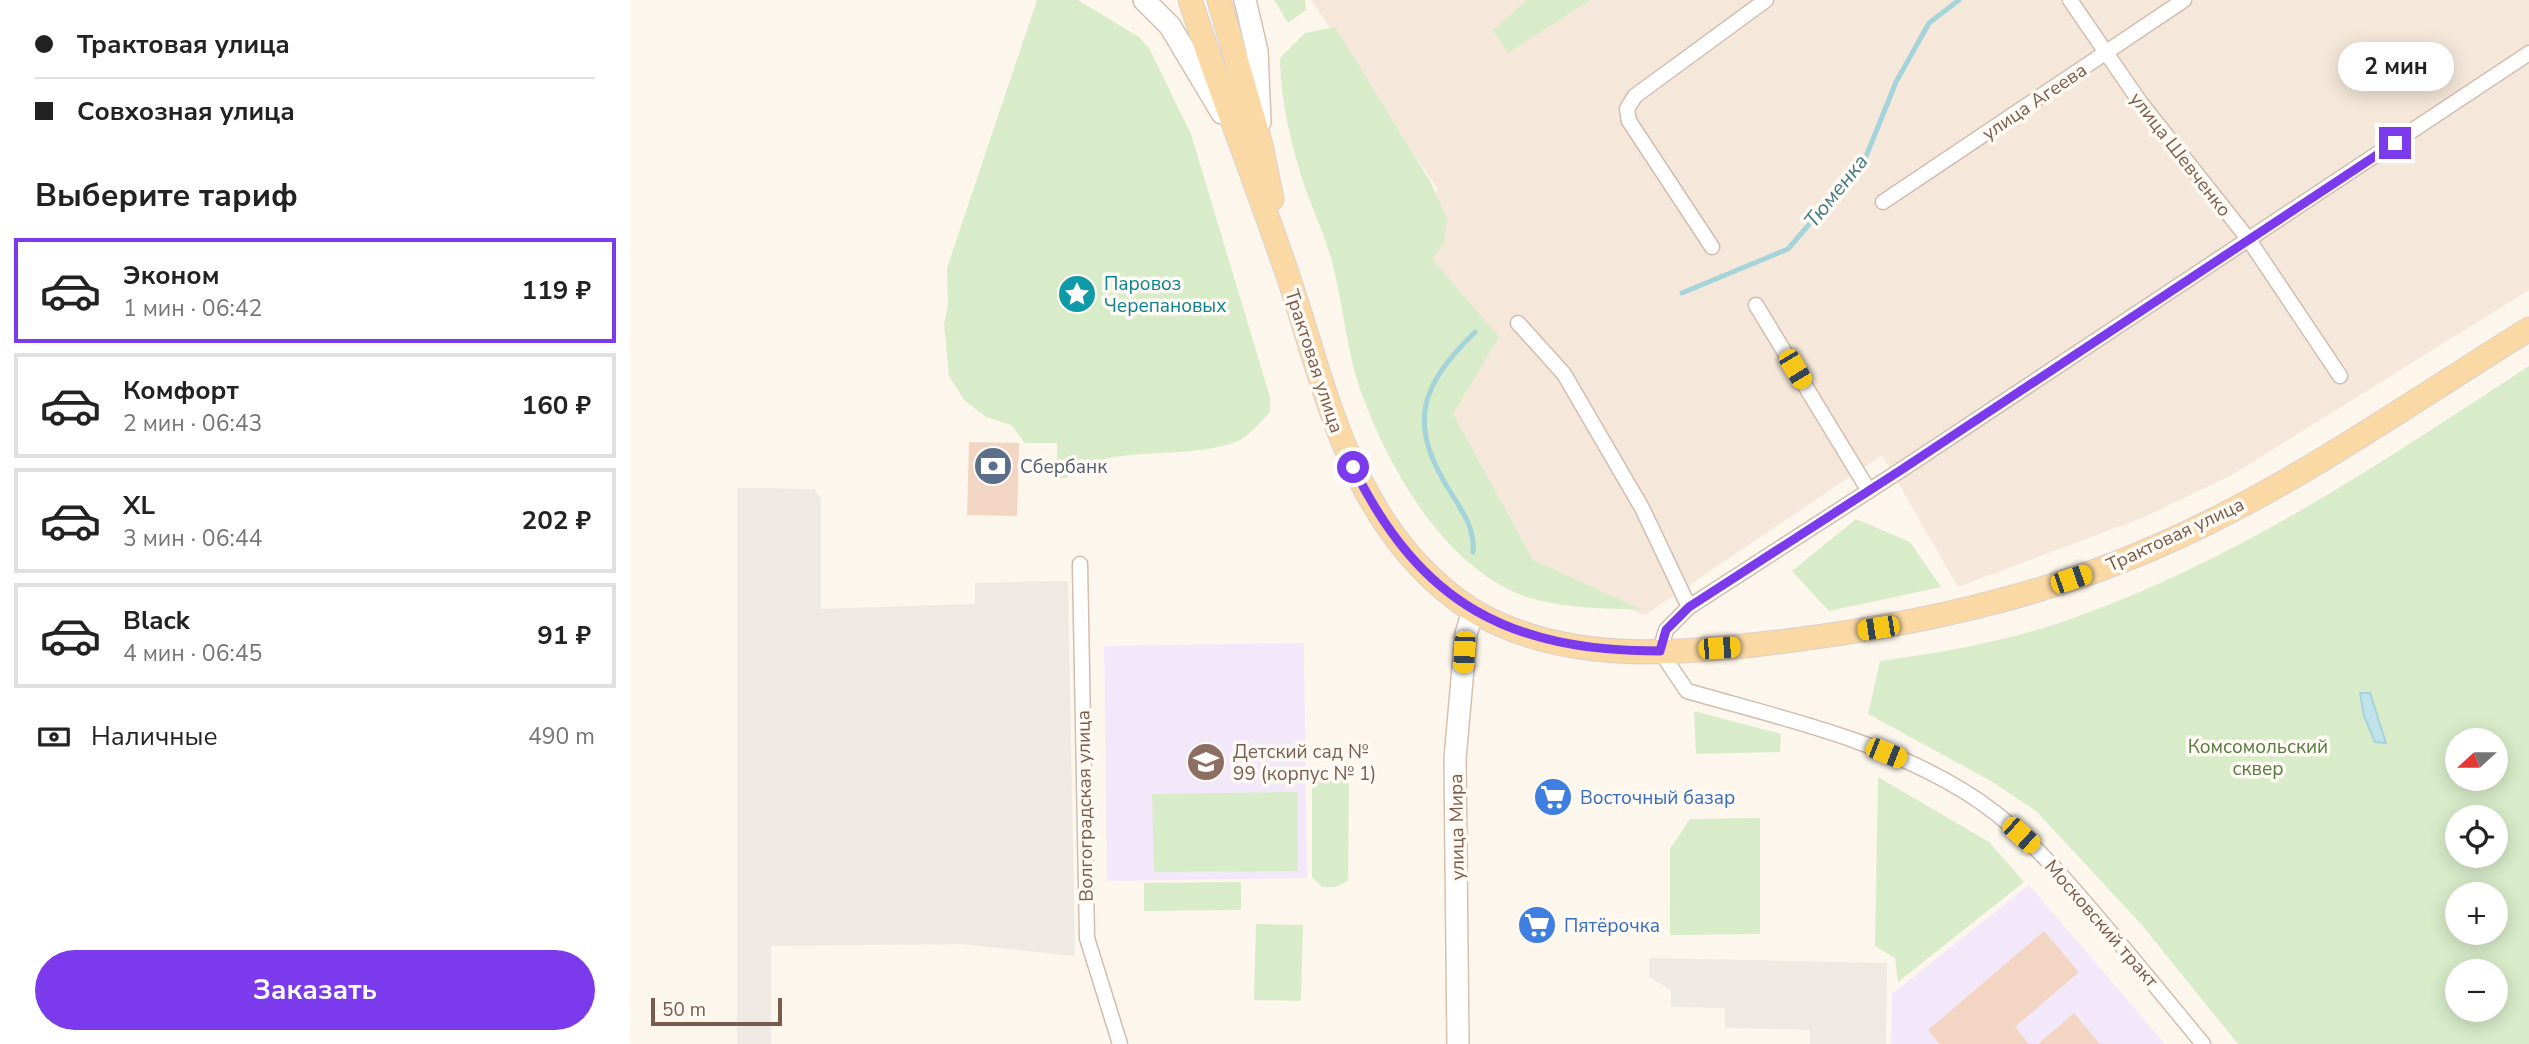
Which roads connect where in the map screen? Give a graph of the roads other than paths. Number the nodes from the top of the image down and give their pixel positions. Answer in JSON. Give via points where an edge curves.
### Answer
{"nodes":[{"id":1,"x":1144,"y":0,"type":"edge"},
{"id":2,"x":1190,"y":0,"type":"edge"},
{"id":3,"x":1219,"y":0,"type":"edge"},
{"id":4,"x":1245,"y":0,"type":"edge"},
{"id":5,"x":1766,"y":0,"type":"edge"},
{"id":6,"x":2070,"y":0,"type":"edge"},
{"id":7,"x":2184,"y":0,"type":"edge"},
{"id":8,"x":2107,"y":52,"type":"junction"},
{"id":9,"x":2529,"y":53,"type":"edge"},
{"id":10,"x":1250,"y":145,"type":"junction"},
{"id":11,"x":1883,"y":202,"type":"dead end"},
{"id":12,"x":2249,"y":240,"type":"junction"},
{"id":13,"x":1712,"y":247,"type":"dead end"},
{"id":14,"x":1756,"y":305,"type":"dead end"},
{"id":15,"x":1517,"y":323,"type":"dead end"},
{"id":16,"x":2529,"y":328,"type":"edge"},
{"id":17,"x":2340,"y":376,"type":"dead end"},
{"id":18,"x":1868,"y":491,"type":"junction"},
{"id":19,"x":1080,"y":564,"type":"dead end"},
{"id":20,"x":1689,"y":607,"type":"junction"},
{"id":21,"x":1473,"y":611,"type":"junction"},
{"id":22,"x":1660,"y":651,"type":"junction"},
{"id":23,"x":1120,"y":1044,"type":"edge"},
{"id":24,"x":1458,"y":1044,"type":"edge"},
{"id":25,"x":2203,"y":1044,"type":"edge"}],
"edges":[{"from":1,"to":10,"type":"street","via":[[1170,26]]},
{"from":2,"to":10,"type":"main road","name":"Трактовая улица"},
{"from":3,"to":10,"type":"main road","name":"Трактовая улица"},
{"from":4,"to":10,"type":"street","via":[[1257,51]]},
{"from":5,"to":13,"type":"street","via":[[1635,96],[1626,109],[1629,121]]},
{"from":6,"to":8,"type":"street","name":"улица Шевченко"},
{"from":7,"to":8,"type":"street","name":"улица Агеева"},
{"from":8,"to":11,"type":"street","name":"улица Агеева"},
{"from":8,"to":12,"type":"street","name":"улица Шевченко","via":[[2140,102]]},
{"from":9,"to":12,"type":"street"},
{"from":10,"to":21,"type":"main road","name":"Трактовая улица","via":[[1333,419],[1366,494],[1415,562]]},
{"from":12,"to":17,"type":"street","name":"улица Шевченко"},
{"from":12,"to":18,"type":"street"},
{"from":14,"to":18,"type":"street"},
{"from":15,"to":20,"type":"street","via":[[1564,373],[1642,508]]},
{"from":16,"to":22,"type":"main road","name":"Трактовая улица","via":[[2279,484],[2203,525],[2117,563],[2017,597],[1904,624],[1736,647]]},
{"from":18,"to":20,"type":"street"},
{"from":19,"to":23,"type":"street","name":"Волгоградская улица","via":[[1087,938]]},
{"from":20,"to":22,"type":"street","via":[[1666,630]]},
{"from":21,"to":22,"type":"main road","name":"Трактовая улица","via":[[1516,631],[1560,643],[1616,651]]},
{"from":21,"to":24,"type":"street","name":"улица Мира","via":[[1466,634],[1455,759]]},
{"from":22,"to":25,"type":"street","name":"Московский тракт","via":[[1687,691],[1853,739],[1931,774],[1984,806],[2038,850]]}]}
